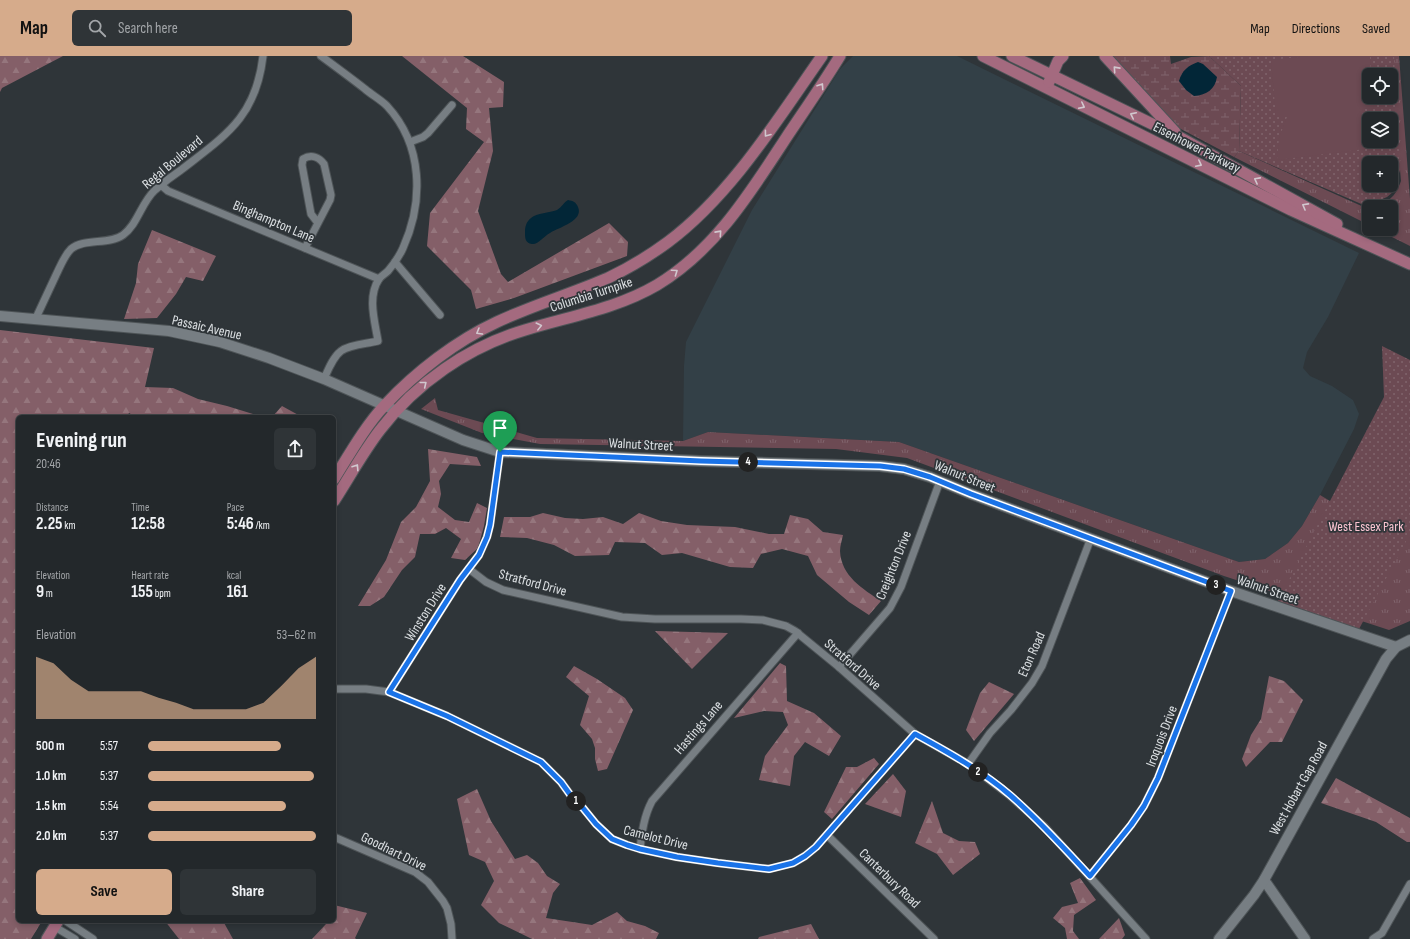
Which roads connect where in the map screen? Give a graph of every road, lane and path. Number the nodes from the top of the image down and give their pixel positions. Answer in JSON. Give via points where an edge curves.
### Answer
{"nodes":[{"id":1,"x":263,"y":56,"type":"edge"},
{"id":2,"x":322,"y":56,"type":"edge"},
{"id":3,"x":822,"y":56,"type":"edge"},
{"id":4,"x":840,"y":56,"type":"edge"},
{"id":5,"x":983,"y":56,"type":"edge"},
{"id":6,"x":1012,"y":56,"type":"edge"},
{"id":7,"x":1063,"y":56,"type":"edge"},
{"id":8,"x":1105,"y":56,"type":"edge"},
{"id":9,"x":1051,"y":75,"type":"junction"},
{"id":10,"x":1047,"y":89,"type":"junction"},
{"id":11,"x":452,"y":104,"type":"dead end"},
{"id":12,"x":1181,"y":138,"type":"junction"},
{"id":13,"x":410,"y":142,"type":"junction"},
{"id":14,"x":161,"y":185,"type":"junction"},
{"id":15,"x":318,"y":223,"type":"junction"},
{"id":16,"x":305,"y":248,"type":"junction"},
{"id":17,"x":395,"y":262,"type":"junction"},
{"id":18,"x":1405,"y":262,"type":"edge"},
{"id":19,"x":379,"y":280,"type":"junction"},
{"id":20,"x":440,"y":315,"type":"dead end"},
{"id":21,"x":0,"y":316,"type":"edge"},
{"id":22,"x":35,"y":320,"type":"junction"},
{"id":23,"x":324,"y":379,"type":"junction"},
{"id":24,"x":384,"y":406,"type":"junction"},
{"id":25,"x":396,"y":411,"type":"junction"},
{"id":26,"x":500,"y":452,"type":"junction"},
{"id":27,"x":336,"y":476,"type":"edge"},
{"id":28,"x":940,"y":481,"type":"junction"},
{"id":29,"x":336,"y":498,"type":"edge"},
{"id":30,"x":1091,"y":538,"type":"junction"},
{"id":31,"x":469,"y":569,"type":"junction"},
{"id":32,"x":1231,"y":591,"type":"junction"},
{"id":33,"x":798,"y":633,"type":"junction"},
{"id":34,"x":1410,"y":640,"type":"edge"},
{"id":35,"x":1396,"y":647,"type":"junction"},
{"id":36,"x":839,"y":667,"type":"junction"},
{"id":37,"x":336,"y":689,"type":"edge"},
{"id":38,"x":389,"y":692,"type":"junction"},
{"id":39,"x":915,"y":734,"type":"junction"},
{"id":40,"x":968,"y":764,"type":"junction"},
{"id":41,"x":828,"y":835,"type":"junction"},
{"id":42,"x":336,"y":838,"type":"edge"},
{"id":43,"x":640,"y":849,"type":"junction"},
{"id":44,"x":1090,"y":876,"type":"junction"},
{"id":45,"x":1264,"y":880,"type":"junction"},
{"id":46,"x":1410,"y":884,"type":"edge"},
{"id":47,"x":69,"y":923,"type":"edge"},
{"id":48,"x":56,"y":924,"type":"edge"},
{"id":49,"x":47,"y":939,"type":"edge"},
{"id":50,"x":74,"y":939,"type":"edge"},
{"id":51,"x":93,"y":939,"type":"edge"},
{"id":52,"x":452,"y":939,"type":"edge"},
{"id":53,"x":934,"y":939,"type":"edge"},
{"id":54,"x":1146,"y":939,"type":"edge"},
{"id":55,"x":1219,"y":939,"type":"edge"},
{"id":56,"x":1305,"y":939,"type":"edge"},
{"id":57,"x":1373,"y":939,"type":"edge"}],
"edges":[{"from":1,"to":14,"type":"street","name":"Regal Boulevard","via":[[255,94],[238,121],[217,142]]},
{"from":2,"to":13,"type":"street","via":[[386,105],[404,129]]},
{"from":3,"to":24,"type":"main road","name":"Columbia Turnpike","one_way":true,"via":[[728,185],[688,226],[622,271],[530,308],[469,338],[438,357]]},
{"from":25,"to":4,"type":"main road","name":"Columbia Turnpike","one_way":true,"via":[[436,374],[462,357],[524,330],[584,315],[630,299],[681,268],[709,244],[730,221]]},
{"from":5,"to":10,"type":"main road","name":"Eisenhower Parkway"},
{"from":6,"to":9,"type":"main road","name":"Eisenhower Parkway"},
{"from":7,"to":9,"type":"main road"},
{"from":12,"to":8,"type":"main road","one_way":true},
{"from":9,"to":10,"type":"main road"},
{"from":12,"to":9,"type":"main road","name":"Eisenhower Parkway","one_way":true},
{"from":10,"to":18,"type":"main road","name":"Eisenhower Parkway","one_way":true,"via":[[1291,210]]},
{"from":11,"to":13,"type":"street","via":[[428,133]]},
{"from":18,"to":12,"type":"main road","name":"Eisenhower Parkway","one_way":true},
{"from":13,"to":17,"type":"street","via":[[417,173],[415,210],[408,235]]},
{"from":14,"to":16,"type":"street","name":"Binghampton Lane","via":[[168,191]]},
{"from":14,"to":22,"type":"street","name":"Regal Boulevard","via":[[153,192],[130,229],[122,236],[79,245],[70,250]]},
{"from":15,"to":15,"type":"street","via":[[331,195],[324,164],[316,157],[307,157],[303,159],[302,164],[312,214]]},
{"from":15,"to":16,"type":"street"},
{"from":16,"to":19,"type":"street","name":"Binghampton Lane"},
{"from":17,"to":19,"type":"street"},
{"from":17,"to":20,"type":"street"},
{"from":19,"to":23,"type":"street","via":[[372,299],[378,342],[341,351]]},
{"from":21,"to":22,"type":"street","name":"Passaic Avenue"},
{"from":22,"to":23,"type":"street","name":"Passaic Avenue","via":[[169,331],[196,336],[262,356]]},
{"from":23,"to":24,"type":"street","name":"Passaic Avenue"},
{"from":24,"to":25,"type":"street","name":"Passaic Avenue"},
{"from":24,"to":27,"type":"main road","name":"Columbia Turnpike","via":[[360,437]]},
{"from":25,"to":26,"type":"street","name":"Walnut Street","via":[[463,440]]},
{"from":29,"to":25,"type":"main road","name":"Columbia Turnpike","one_way":true,"via":[[379,431]]},
{"from":26,"to":28,"type":"street","name":"Walnut Street","via":[[880,466],[904,469]]},
{"from":26,"to":31,"type":"street","name":"Winston Drive","via":[[487,537]]},
{"from":28,"to":30,"type":"street","name":"Walnut Street"},
{"from":28,"to":36,"type":"street","name":"Creighton Drive","via":[[901,587],[890,608]]},
{"from":30,"to":32,"type":"street","name":"Walnut Street"},
{"from":30,"to":40,"type":"street","name":"Eton Road","via":[[1042,666],[1032,684],[990,733]]},
{"from":31,"to":33,"type":"street","name":"Stratford Drive","via":[[486,582],[503,590],[622,617],[763,620],[786,626]]},
{"from":31,"to":38,"type":"street","name":"Winston Drive"},
{"from":32,"to":35,"type":"street","name":"Walnut Street"},
{"from":32,"to":44,"type":"street","name":"Iroquois Drive","via":[[1158,778],[1131,825]]},
{"from":33,"to":36,"type":"street","name":"Stratford Drive"},
{"from":33,"to":43,"type":"street","name":"Hastings Lane","via":[[652,801],[643,822]]},
{"from":34,"to":35,"type":"street"},
{"from":35,"to":45,"type":"street","name":"West Hobart Gap Road","via":[[1386,659]]},
{"from":36,"to":39,"type":"street","name":"Stratford Drive"},
{"from":37,"to":38,"type":"street","name":"Camelot Drive"},
{"from":38,"to":43,"type":"street","name":"Camelot Drive","via":[[447,716],[541,762],[612,839]]},
{"from":39,"to":40,"type":"street","name":"Stratford Drive"},
{"from":39,"to":41,"type":"street","name":"Camelot Drive"},
{"from":40,"to":44,"type":"street","name":"Stratford Drive","via":[[1010,795],[1044,826]]},
{"from":41,"to":43,"type":"street","name":"Camelot Drive","via":[[805,856],[793,863],[769,869]]},
{"from":41,"to":53,"type":"street","name":"Canterbury Road"},
{"from":42,"to":52,"type":"street","name":"Goodhart Drive","via":[[415,872],[428,882],[447,908]]},
{"from":44,"to":54,"type":"street","name":"Stratford Drive"},
{"from":45,"to":55,"type":"street","name":"West Hobart Gap Road"},
{"from":45,"to":56,"type":"street"},
{"from":46,"to":57,"type":"street","via":[[1382,933]]},
{"from":47,"to":51,"type":"street"},
{"from":48,"to":49,"type":"main road"},
{"from":48,"to":50,"type":"street"}]}
